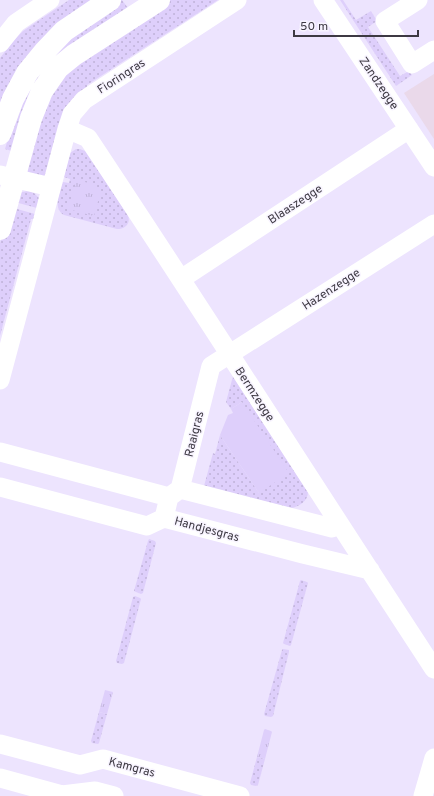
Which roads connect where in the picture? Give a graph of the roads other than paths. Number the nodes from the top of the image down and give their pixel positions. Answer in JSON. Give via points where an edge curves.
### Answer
{"nodes":[{"id":1,"x":50,"y":0,"type":"edge"},
{"id":2,"x":110,"y":0,"type":"edge"},
{"id":3,"x":157,"y":0,"type":"edge"},
{"id":4,"x":237,"y":0,"type":"edge"},
{"id":5,"x":323,"y":0,"type":"edge"},
{"id":6,"x":418,"y":0,"type":"edge"},
{"id":7,"x":0,"y":43,"type":"edge"},
{"id":8,"x":429,"y":53,"type":"edge"},
{"id":9,"x":67,"y":129,"type":"junction"},
{"id":10,"x":409,"y":129,"type":"junction"},
{"id":11,"x":0,"y":134,"type":"edge"},
{"id":12,"x":434,"y":167,"type":"edge"},
{"id":13,"x":7,"y":177,"type":"edge"},
{"id":14,"x":51,"y":187,"type":"junction"},
{"id":15,"x":434,"y":224,"type":"edge"},
{"id":16,"x":0,"y":229,"type":"edge"},
{"id":17,"x":181,"y":279,"type":"junction"},
{"id":18,"x":229,"y":354,"type":"junction"},
{"id":19,"x":0,"y":380,"type":"edge"},
{"id":20,"x":0,"y":452,"type":"edge"},
{"id":21,"x":0,"y":487,"type":"edge"},
{"id":22,"x":174,"y":493,"type":"junction"},
{"id":23,"x":164,"y":518,"type":"junction"},
{"id":24,"x":339,"y":523,"type":"junction"},
{"id":25,"x":370,"y":570,"type":"junction"},
{"id":26,"x":434,"y":669,"type":"edge"},
{"id":27,"x":0,"y":744,"type":"edge"},
{"id":28,"x":434,"y":758,"type":"edge"},
{"id":29,"x":96,"y":762,"type":"junction"},
{"id":30,"x":0,"y":778,"type":"edge"},
{"id":31,"x":87,"y":794,"type":"edge"},
{"id":32,"x":114,"y":796,"type":"edge"},
{"id":33,"x":240,"y":796,"type":"edge"},
{"id":34,"x":423,"y":796,"type":"edge"}],
"edges":[{"from":1,"to":7,"type":"street","via":[[16,23]]},
{"from":2,"to":11,"type":"main road","via":[[64,31],[44,51],[27,73],[13,99]]},
{"from":3,"to":13,"type":"main road","via":[[58,68],[42,91]]},
{"from":4,"to":9,"type":"street","name":"Fioringras","via":[[84,100],[72,114]]},
{"from":5,"to":10,"type":"street","name":"Zandzegge"},
{"from":6,"to":8,"type":"street","via":[[385,21],[412,64]]},
{"from":9,"to":14,"type":"street","name":"Fioringras"},
{"from":9,"to":17,"type":"street","name":"Bermzegge","via":[[88,138]]},
{"from":10,"to":12,"type":"street","name":"Zandzegge"},
{"from":10,"to":17,"type":"street","name":"Blaaszegge"},
{"from":13,"to":14,"type":"street"},
{"from":13,"to":16,"type":"main road"},
{"from":14,"to":19,"type":"street","name":"Fioringras"},
{"from":15,"to":18,"type":"street","name":"Hazenzegge"},
{"from":17,"to":18,"type":"street","name":"Bermzegge"},
{"from":18,"to":22,"type":"street","name":"Raaigras","via":[[211,366]]},
{"from":18,"to":24,"type":"street","name":"Bermzegge"},
{"from":20,"to":22,"type":"street"},
{"from":21,"to":23,"type":"street","name":"Handjesgras","via":[[147,526]]},
{"from":22,"to":23,"type":"street","name":"Raaigras"},
{"from":22,"to":24,"type":"street","via":[[332,528]]},
{"from":23,"to":25,"type":"street","name":"Handjesgras"},
{"from":24,"to":25,"type":"street","name":"Bermzegge"},
{"from":25,"to":26,"type":"street","name":"Bermzegge"},
{"from":27,"to":29,"type":"street","name":"Kamgras","via":[[80,765]]},
{"from":28,"to":34,"type":"street"},
{"from":29,"to":31,"type":"street"},
{"from":29,"to":33,"type":"street","name":"Kamgras","via":[[103,759]]},
{"from":30,"to":31,"type":"street","via":[[62,795]]},
{"from":31,"to":32,"type":"street","via":[[95,791]]}]}
